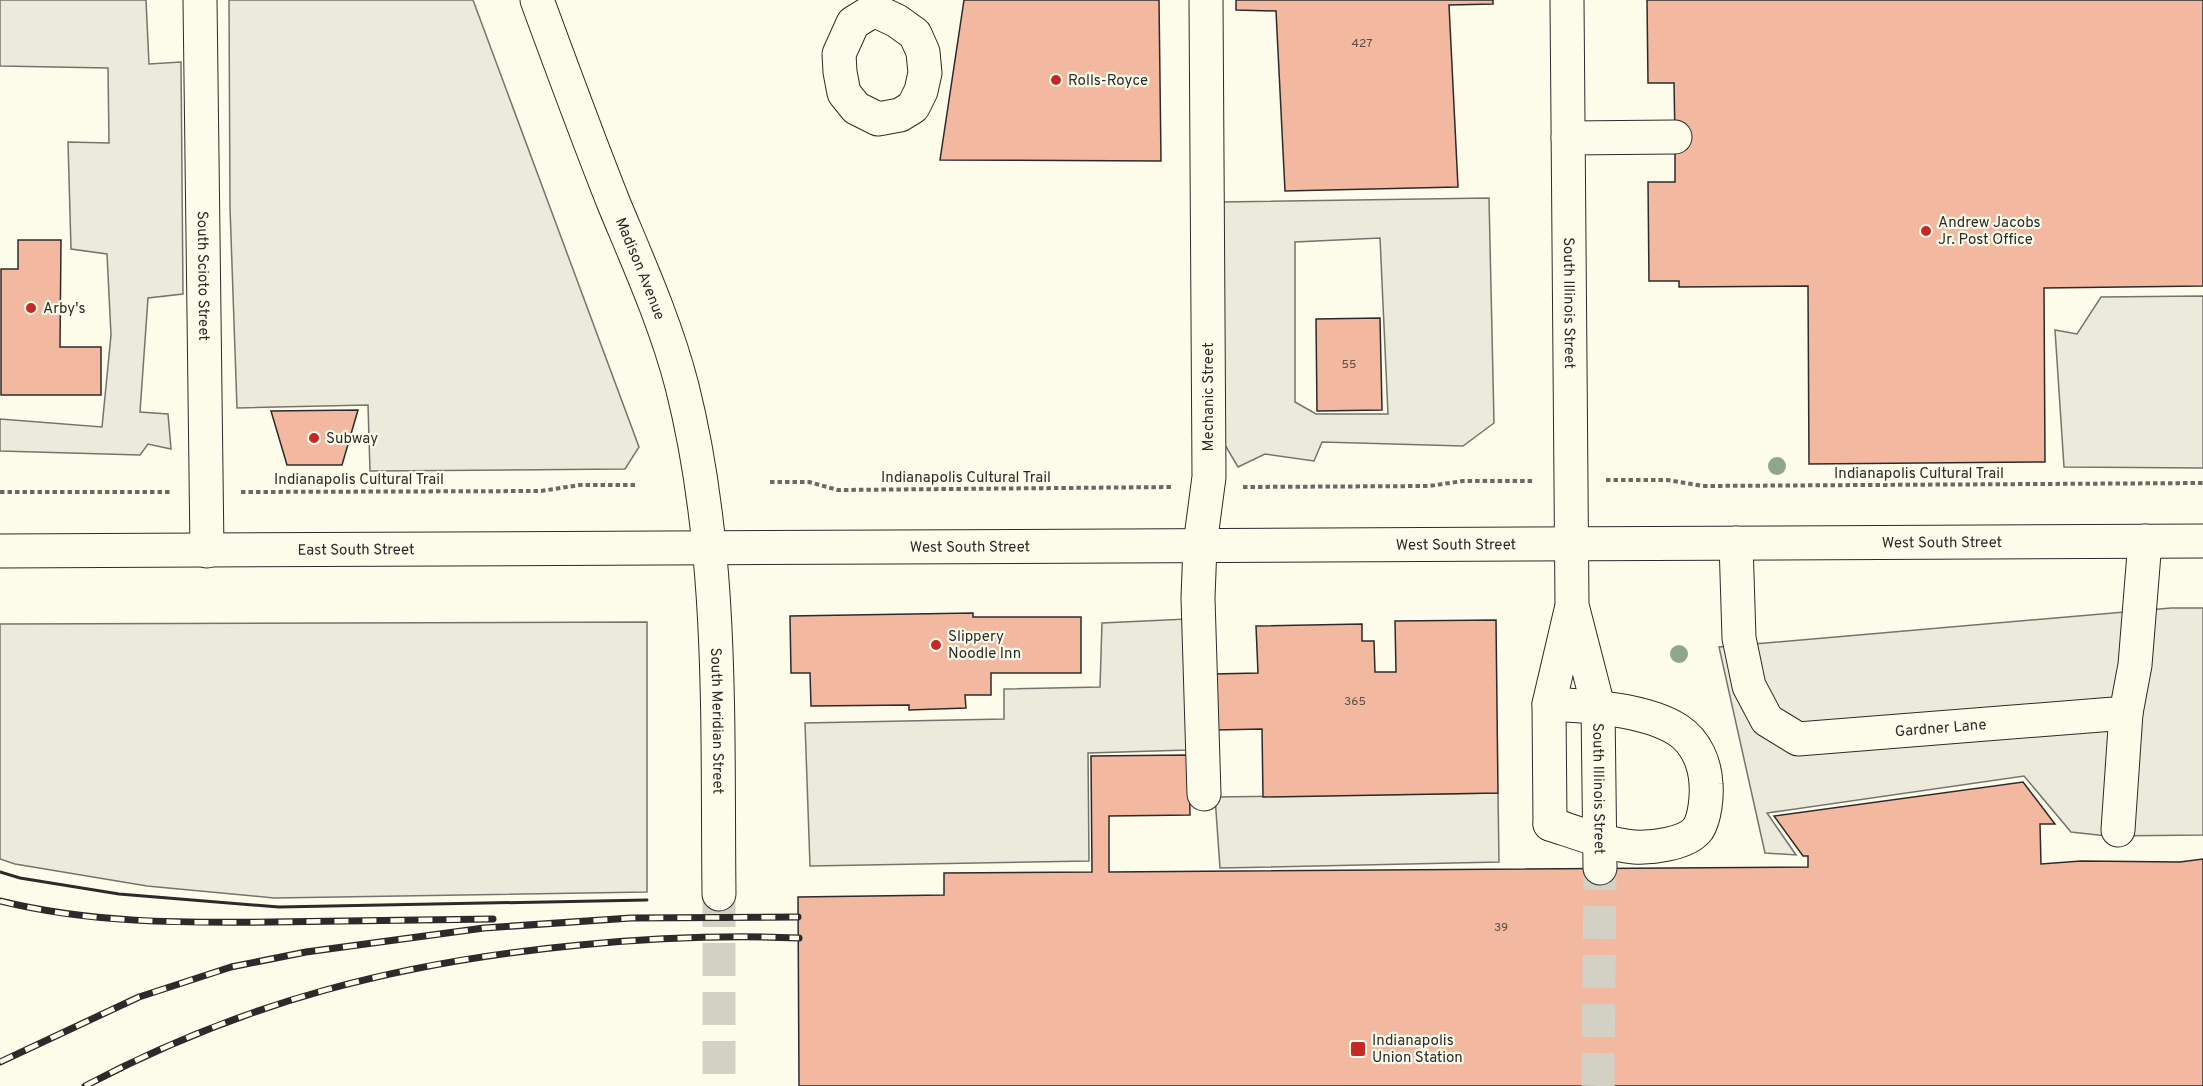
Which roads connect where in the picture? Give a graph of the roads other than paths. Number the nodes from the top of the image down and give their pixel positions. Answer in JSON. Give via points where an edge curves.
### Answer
{"nodes":[{"id":1,"x":200,"y":0,"type":"edge"},
{"id":2,"x":537,"y":0,"type":"edge"},
{"id":3,"x":1206,"y":0,"type":"edge"},
{"id":4,"x":1567,"y":0,"type":"edge"},
{"id":5,"x":1675,"y":137,"type":"dead end"},
{"id":6,"x":1568,"y":138,"type":"junction"},
{"id":7,"x":2145,"y":541,"type":"junction"},
{"id":8,"x":2203,"y":541,"type":"edge"},
{"id":9,"x":1736,"y":543,"type":"junction"},
{"id":10,"x":1200,"y":545,"type":"junction"},
{"id":11,"x":1570,"y":545,"type":"junction"},
{"id":12,"x":710,"y":548,"type":"junction"},
{"id":13,"x":0,"y":551,"type":"edge"},
{"id":14,"x":207,"y":551,"type":"junction"},
{"id":15,"x":1572,"y":605,"type":"junction"},
{"id":16,"x":1548,"y":704,"type":"junction"},
{"id":17,"x":1598,"y":706,"type":"junction"},
{"id":18,"x":2126,"y":712,"type":"junction"},
{"id":19,"x":1204,"y":794,"type":"dead end"},
{"id":20,"x":2118,"y":830,"type":"dead end"},
{"id":21,"x":1599,"y":854,"type":"junction"},
{"id":22,"x":719,"y":894,"type":"tunnel mouth"}],
"edges":[{"from":1,"to":14,"type":"main road","name":"South Scioto Street"},
{"from":2,"to":12,"type":"main road","name":"Madison Avenue","via":[[672,349],[696,451]]},
{"from":3,"to":10,"type":"main road","name":"Mechanic Street","via":[[1209,477]]},
{"from":4,"to":6,"type":"main road","name":"South Illinois Street"},
{"from":5,"to":6,"type":"main road"},
{"from":6,"to":11,"type":"main road","name":"South Illinois Street"},
{"from":7,"to":8,"type":"main road","name":"West South Street"},
{"from":7,"to":9,"type":"main road","name":"West South Street"},
{"from":7,"to":18,"type":"main road"},
{"from":9,"to":11,"type":"main road","name":"West South Street"},
{"from":9,"to":18,"type":"main road","name":"Gardner Lane","via":[[1739,638],[1749,686],[1767,720],[1798,739]]},
{"from":10,"to":11,"type":"main road","name":"West South Street"},
{"from":10,"to":12,"type":"main road","name":"West South Street"},
{"from":10,"to":19,"type":"main road","name":"Mechanic Street"},
{"from":11,"to":15,"type":"main road","name":"South Illinois Street"},
{"from":12,"to":14,"type":"main road","name":"East South Street"},
{"from":12,"to":22,"type":"main road","name":"South Meridian Street","via":[[716,629]]},
{"from":13,"to":14,"type":"main road","name":"East South Street"},
{"from":15,"to":16,"type":"main road","name":"South Illinois Street"},
{"from":15,"to":17,"type":"main road","name":"South Illinois Street"},
{"from":16,"to":17,"type":"main road"},
{"from":16,"to":21,"type":"main road","name":"South Illinois Street","via":[[1550,824]]},
{"from":17,"to":21,"type":"main road","name":"South Illinois Street"},
{"from":17,"to":21,"type":"main road","via":[[1678,730],[1696,748],[1705,770],[1708,798],[1698,829],[1682,841]]},
{"from":18,"to":20,"type":"main road"}]}
